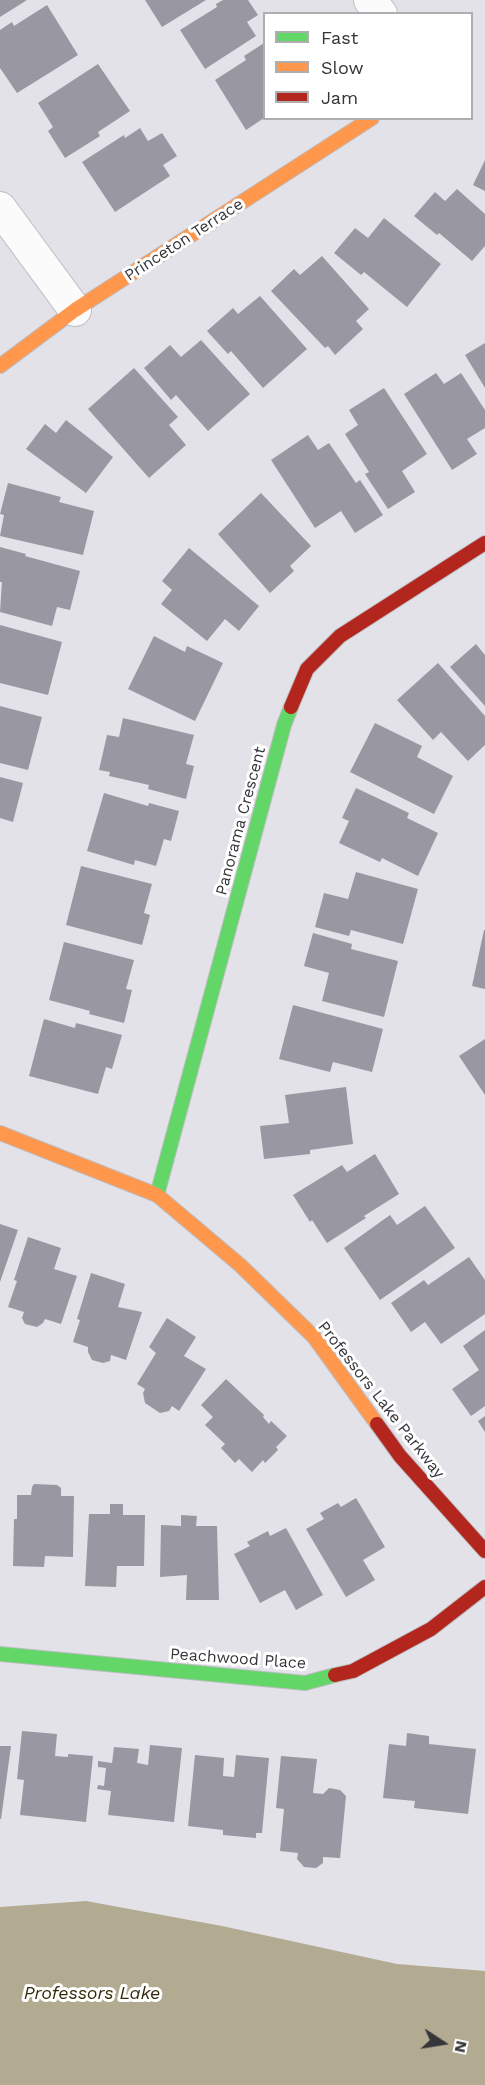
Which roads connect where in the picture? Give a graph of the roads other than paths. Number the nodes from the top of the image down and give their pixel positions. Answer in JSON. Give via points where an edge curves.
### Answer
{"nodes":[{"id":1,"x":370,"y":0,"type":"edge"},
{"id":2,"x":379,"y":12,"type":"edge"},
{"id":3,"x":369,"y":120,"type":"edge"},
{"id":4,"x":0,"y":208,"type":"edge"},
{"id":5,"x":75,"y":310,"type":"junction"},
{"id":6,"x":0,"y":366,"type":"edge"},
{"id":7,"x":485,"y":543,"type":"edge"},
{"id":8,"x":0,"y":1133,"type":"edge"},
{"id":9,"x":157,"y":1195,"type":"junction"},
{"id":10,"x":485,"y":1551,"type":"edge"},
{"id":11,"x":485,"y":1587,"type":"edge"},
{"id":12,"x":0,"y":1654,"type":"edge"}],
"edges":[{"from":1,"to":2,"type":"street"},
{"from":3,"to":5,"type":"street","name":"Princeton Terrace"},
{"from":4,"to":5,"type":"street"},
{"from":5,"to":6,"type":"street","name":"Princeton Terrace"},
{"from":7,"to":9,"type":"street","name":"Panorama Crescent","via":[[340,636],[307,669],[284,725]]},
{"from":8,"to":9,"type":"street","name":"Professors Lake Parkway"},
{"from":9,"to":10,"type":"street","name":"Professors Lake Parkway","via":[[240,1265],[314,1337],[400,1456]]},
{"from":11,"to":12,"type":"street","name":"Peachwood Place","via":[[431,1629],[353,1671],[305,1683]]}]}
